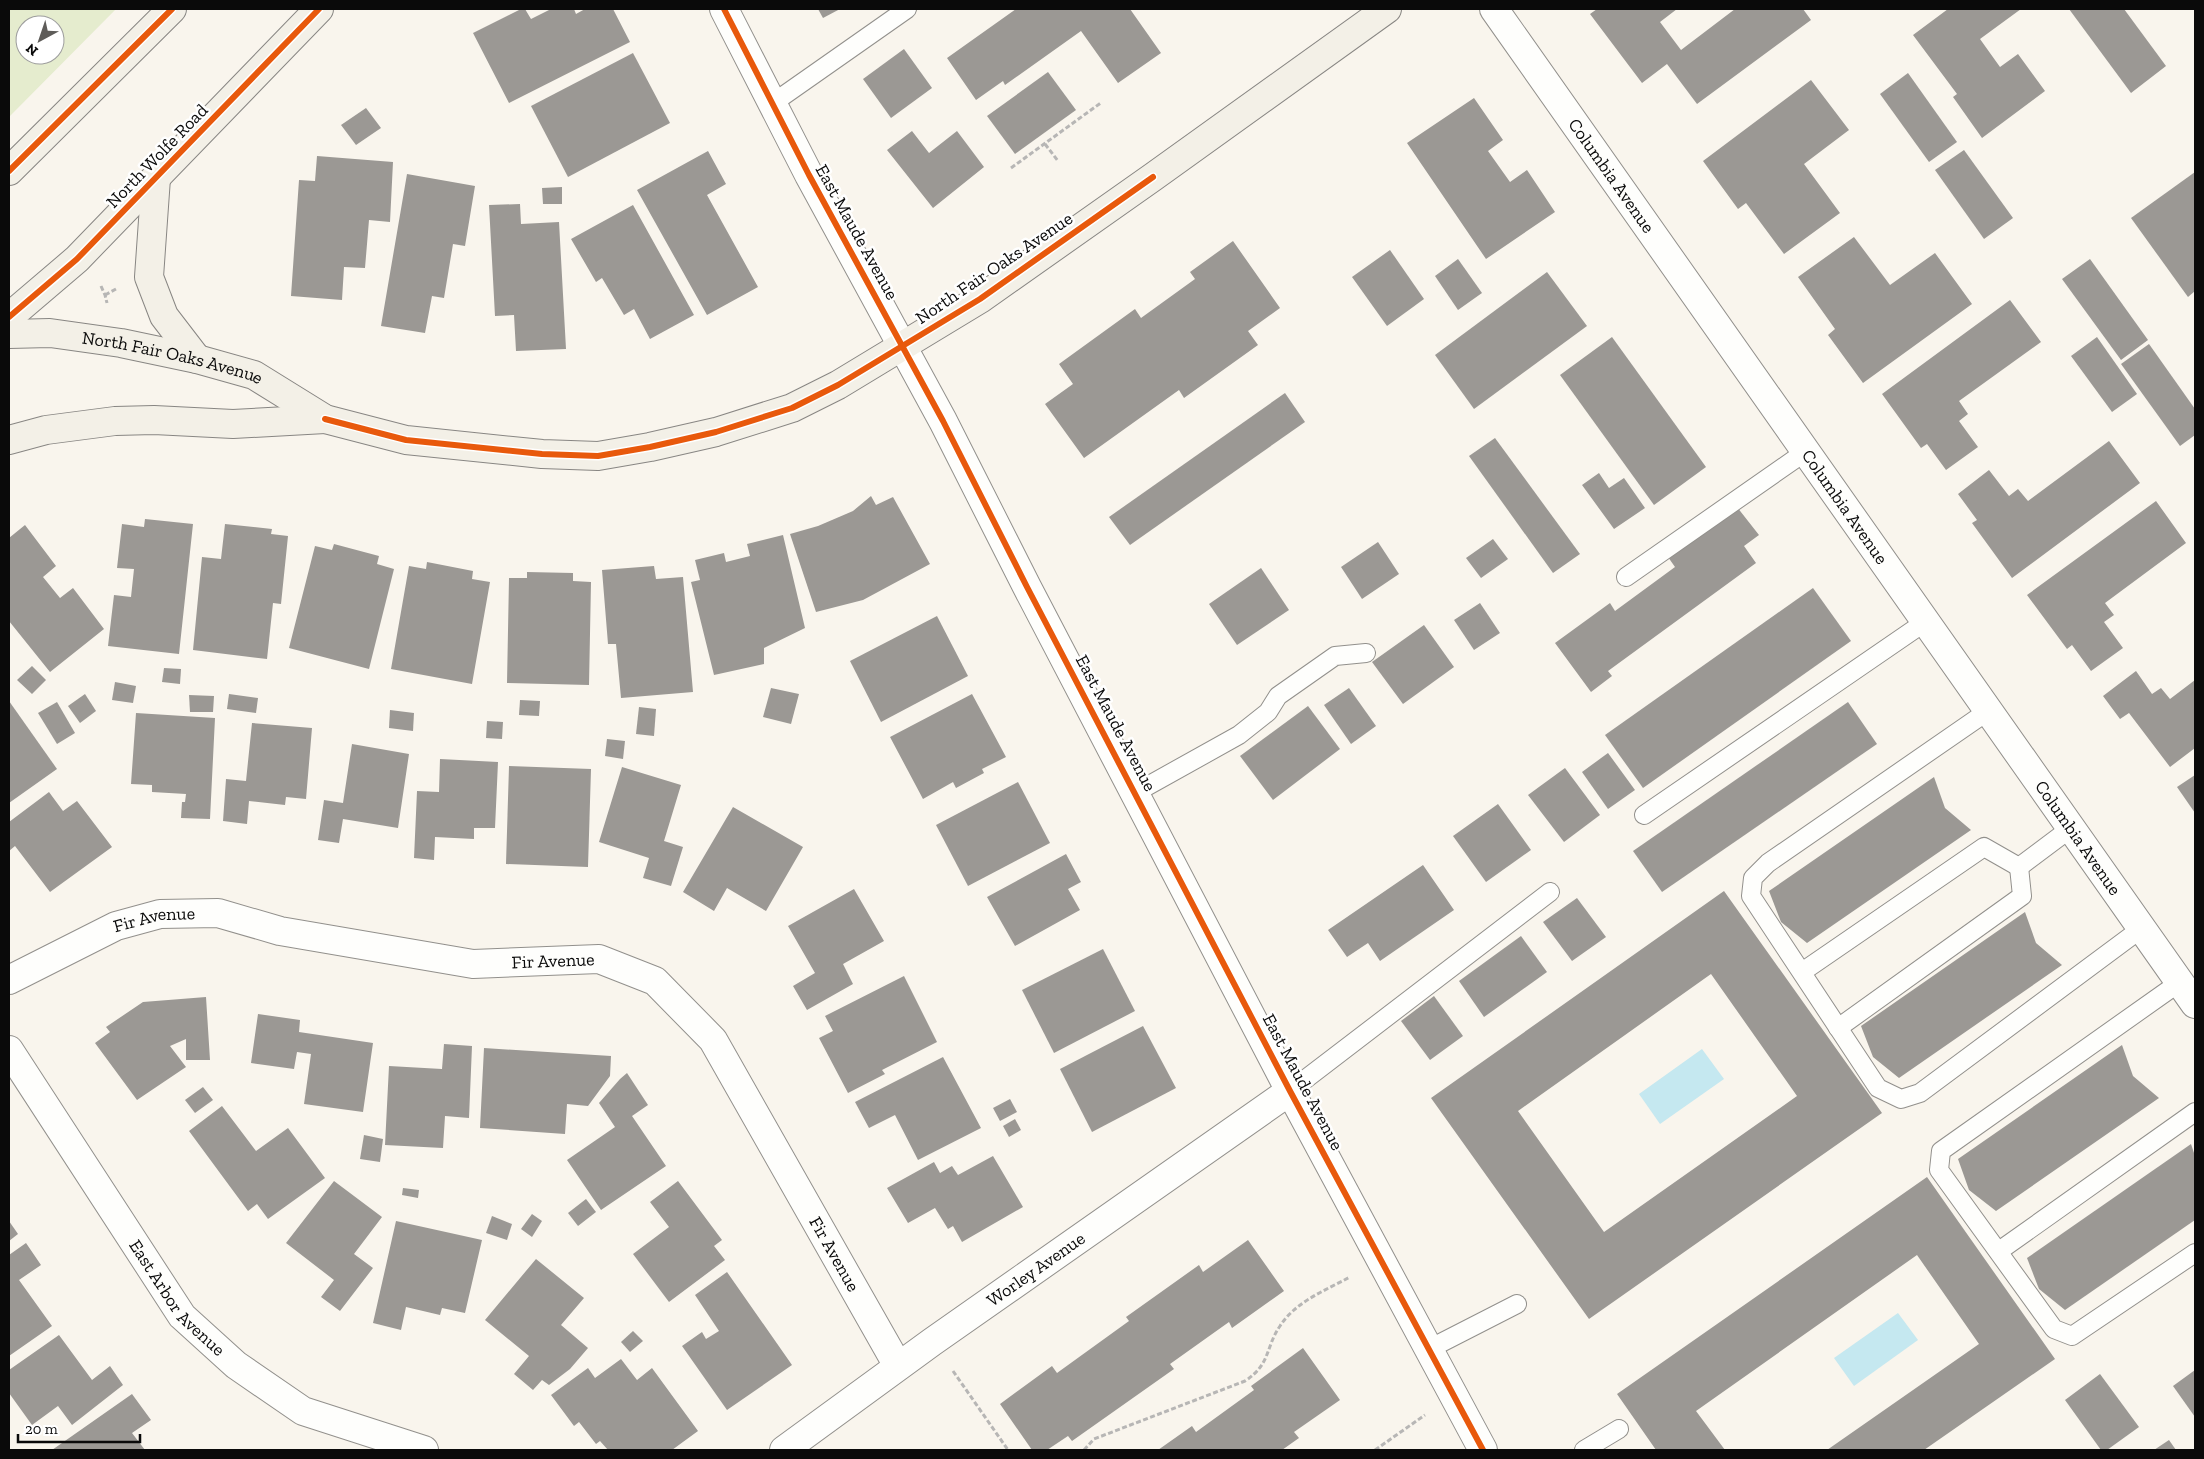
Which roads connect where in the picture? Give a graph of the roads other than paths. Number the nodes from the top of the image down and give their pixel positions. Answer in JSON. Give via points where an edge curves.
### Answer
{"nodes":[{"id":1,"x":172,"y":9,"type":"edge"},
{"id":2,"x":319,"y":9,"type":"edge"},
{"id":3,"x":724,"y":9,"type":"edge"},
{"id":4,"x":907,"y":9,"type":"edge"},
{"id":5,"x":1387,"y":9,"type":"edge"},
{"id":6,"x":1494,"y":9,"type":"edge"},
{"id":7,"x":773,"y":103,"type":"junction"},
{"id":8,"x":9,"y":171,"type":"edge"},
{"id":9,"x":156,"y":178,"type":"junction"},
{"id":10,"x":9,"y":317,"type":"edge"},
{"id":11,"x":9,"y":334,"type":"edge"},
{"id":12,"x":903,"y":346,"type":"junction"},
{"id":13,"x":197,"y":359,"type":"junction"},
{"id":14,"x":325,"y":419,"type":"junction"},
{"id":15,"x":9,"y":440,"type":"edge"},
{"id":16,"x":1805,"y":452,"type":"junction"},
{"id":17,"x":1626,"y":577,"type":"dead end"},
{"id":18,"x":1925,"y":622,"type":"junction"},
{"id":19,"x":1366,"y":653,"type":"dead end"},
{"id":20,"x":1988,"y":710,"type":"junction"},
{"id":21,"x":1135,"y":793,"type":"junction"},
{"id":22,"x":1644,"y":815,"type":"dead end"},
{"id":23,"x":2071,"y":828,"type":"junction"},
{"id":24,"x":2019,"y":868,"type":"junction"},
{"id":25,"x":1550,"y":892,"type":"dead end"},
{"id":26,"x":2142,"y":928,"type":"junction"},
{"id":27,"x":1802,"y":972,"type":"junction"},
{"id":28,"x":9,"y":980,"type":"edge"},
{"id":29,"x":2188,"y":993,"type":"edge"},
{"id":30,"x":1838,"y":1028,"type":"junction"},
{"id":31,"x":9,"y":1050,"type":"edge"},
{"id":32,"x":1290,"y":1091,"type":"junction"},
{"id":33,"x":2195,"y":1112,"type":"edge"},
{"id":34,"x":1998,"y":1251,"type":"junction"},
{"id":35,"x":2195,"y":1253,"type":"edge"},
{"id":36,"x":1517,"y":1304,"type":"dead end"},
{"id":37,"x":1430,"y":1349,"type":"junction"},
{"id":38,"x":898,"y":1366,"type":"junction"},
{"id":39,"x":1619,"y":1429,"type":"dead end"},
{"id":40,"x":424,"y":1450,"type":"edge"},
{"id":41,"x":784,"y":1450,"type":"edge"},
{"id":42,"x":1484,"y":1450,"type":"edge"},
{"id":43,"x":1584,"y":1450,"type":"edge"}],
"edges":[{"from":1,"to":8,"type":"main road"},
{"from":2,"to":9,"type":"main road","name":"North Wolfe Road"},
{"from":3,"to":7,"type":"street","name":"East Maude Avenue"},
{"from":4,"to":7,"type":"lane"},
{"from":5,"to":12,"type":"main road","name":"North Fair Oaks Avenue","via":[[1154,178],[996,287]]},
{"from":6,"to":16,"type":"street","name":"Columbia Avenue"},
{"from":7,"to":12,"type":"street","name":"East Maude Avenue","via":[[808,175]]},
{"from":9,"to":10,"type":"main road","name":"North Wolfe Road","via":[[77,260]]},
{"from":9,"to":13,"type":"main road","via":[[149,277],[164,316]]},
{"from":11,"to":13,"type":"main road","name":"North Fair Oaks Avenue","via":[[50,333],[121,343]]},
{"from":12,"to":14,"type":"main road","name":"North Fair Oaks Avenue","via":[[792,408],[716,432],[598,456],[406,440]]},
{"from":12,"to":21,"type":"street","name":"East Maude Avenue"},
{"from":13,"to":14,"type":"main road","name":"North Fair Oaks Avenue","via":[[254,375]]},
{"from":14,"to":15,"type":"main road","name":"North Fair Oaks Avenue","via":[[233,424],[115,421],[46,430]]},
{"from":16,"to":17,"type":"lane"},
{"from":16,"to":18,"type":"street","name":"Columbia Avenue"},
{"from":18,"to":20,"type":"street","name":"Columbia Avenue"},
{"from":18,"to":22,"type":"lane"},
{"from":19,"to":21,"type":"lane","via":[[1336,656],[1278,696],[1268,712],[1239,735]]},
{"from":20,"to":23,"type":"street","name":"Columbia Avenue"},
{"from":20,"to":27,"type":"lane","via":[[1768,863],[1753,878],[1751,896]]},
{"from":21,"to":32,"type":"street","name":"East Maude Avenue"},
{"from":23,"to":24,"type":"lane"},
{"from":23,"to":26,"type":"street","name":"Columbia Avenue"},
{"from":24,"to":27,"type":"lane","via":[[1984,848]]},
{"from":24,"to":30,"type":"lane","via":[[2022,896]]},
{"from":25,"to":32,"type":"lane"},
{"from":26,"to":29,"type":"street","name":"Columbia Avenue"},
{"from":26,"to":30,"type":"lane","via":[[1920,1093],[1901,1099],[1878,1088]]},
{"from":27,"to":30,"type":"lane"},
{"from":28,"to":38,"type":"street","name":"Fir Avenue","via":[[116,926],[160,914],[218,913],[280,931],[473,964],[599,959],[655,981],[713,1040]]},
{"from":29,"to":34,"type":"lane","via":[[1942,1150],[1939,1170]]},
{"from":31,"to":40,"type":"street","name":"East Arbor Avenue","via":[[182,1316],[236,1365],[303,1411]]},
{"from":32,"to":37,"type":"street","name":"East Maude Avenue"},
{"from":32,"to":38,"type":"street","name":"Worley Avenue"},
{"from":33,"to":34,"type":"lane"},
{"from":34,"to":35,"type":"lane","via":[[2054,1329],[2072,1336]]},
{"from":36,"to":37,"type":"lane"},
{"from":37,"to":42,"type":"street","name":"East Maude Avenue"},
{"from":38,"to":41,"type":"street","name":"Worley Avenue"},
{"from":39,"to":43,"type":"lane"}]}
